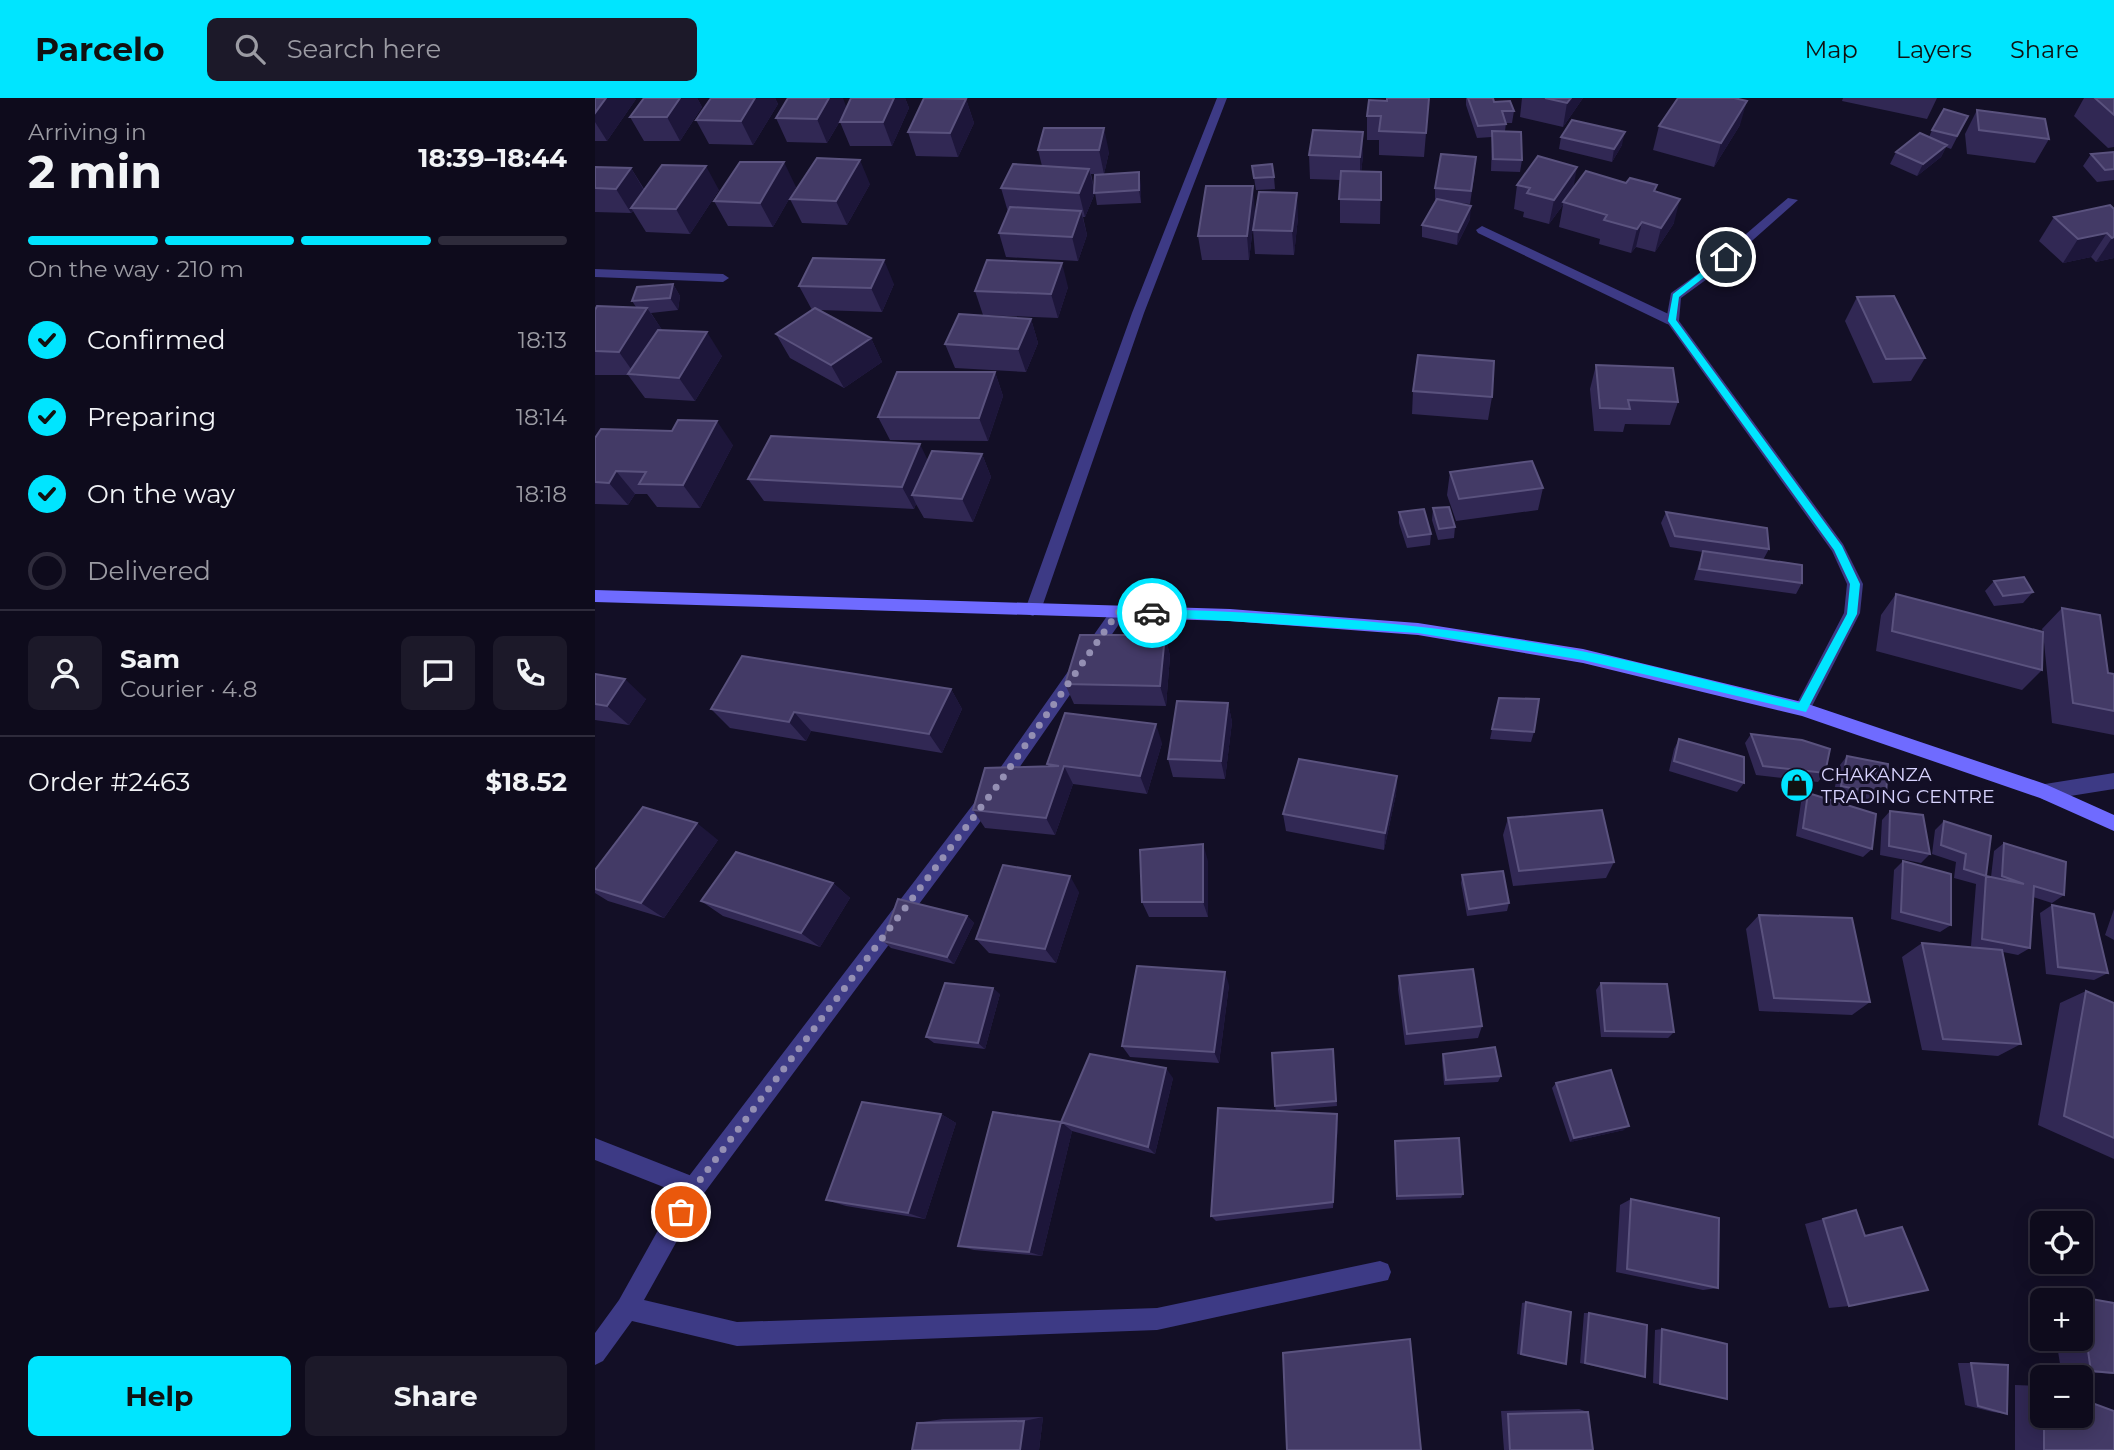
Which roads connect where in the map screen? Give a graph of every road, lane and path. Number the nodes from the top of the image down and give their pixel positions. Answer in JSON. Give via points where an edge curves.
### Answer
{"nodes":[{"id":1,"x":1222,"y":98,"type":"edge"},
{"id":2,"x":1792,"y":200,"type":"dead end"},
{"id":3,"x":1482,"y":230,"type":"dead end"},
{"id":4,"x":595,"y":273,"type":"edge"},
{"id":5,"x":723,"y":278,"type":"dead end"},
{"id":6,"x":1672,"y":321,"type":"junction"},
{"id":7,"x":595,"y":596,"type":"edge"},
{"id":8,"x":1033,"y":610,"type":"junction"},
{"id":9,"x":1118,"y":612,"type":"junction"},
{"id":10,"x":1802,"y":709,"type":"junction"},
{"id":11,"x":2114,"y":780,"type":"edge"},
{"id":12,"x":2045,"y":792,"type":"junction"},
{"id":13,"x":2114,"y":823,"type":"edge"},
{"id":14,"x":595,"y":1149,"type":"edge"},
{"id":15,"x":694,"y":1188,"type":"junction"},
{"id":16,"x":1380,"y":1272,"type":"dead end"},
{"id":17,"x":627,"y":1308,"type":"junction"},
{"id":18,"x":595,"y":1353,"type":"edge"}],
"edges":[{"from":1,"to":8,"type":"street"},
{"from":2,"to":6,"type":"street","via":[[1675,296]]},
{"from":3,"to":6,"type":"street"},
{"from":4,"to":5,"type":"street"},
{"from":6,"to":10,"type":"street","via":[[1838,548],[1855,584],[1852,614]]},
{"from":7,"to":8,"type":"main road"},
{"from":8,"to":9,"type":"main road"},
{"from":9,"to":10,"type":"main road","via":[[1418,629],[1583,656]]},
{"from":9,"to":15,"type":"street","via":[[997,786]]},
{"from":10,"to":12,"type":"main road"},
{"from":11,"to":12,"type":"street"},
{"from":12,"to":13,"type":"main road"},
{"from":14,"to":15,"type":"street"},
{"from":15,"to":17,"type":"street"},
{"from":16,"to":17,"type":"street","via":[[1157,1319],[737,1334]]},
{"from":17,"to":18,"type":"street"}]}
